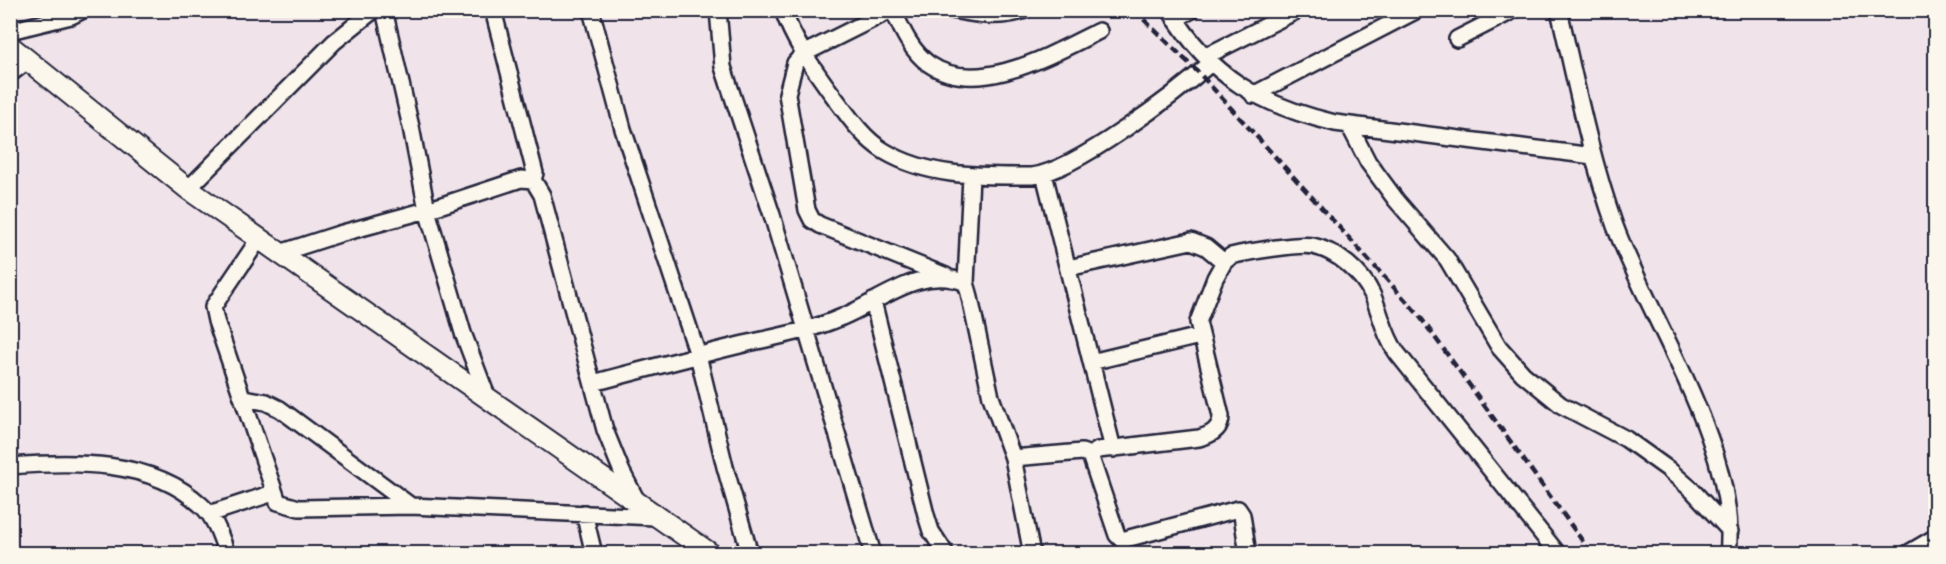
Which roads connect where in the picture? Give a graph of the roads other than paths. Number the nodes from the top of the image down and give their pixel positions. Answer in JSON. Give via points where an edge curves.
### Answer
{"nodes":[{"id":1,"x":83,"y":10,"type":"edge"},
{"id":2,"x":374,"y":10,"type":"edge"},
{"id":3,"x":384,"y":10,"type":"edge"},
{"id":4,"x":493,"y":10,"type":"edge"},
{"id":5,"x":591,"y":10,"type":"edge"},
{"id":6,"x":718,"y":10,"type":"edge"},
{"id":7,"x":783,"y":10,"type":"edge"},
{"id":8,"x":892,"y":10,"type":"edge"},
{"id":9,"x":952,"y":10,"type":"edge"},
{"id":10,"x":1025,"y":10,"type":"edge"},
{"id":11,"x":1192,"y":10,"type":"edge"},
{"id":12,"x":1298,"y":10,"type":"edge"},
{"id":13,"x":1417,"y":10,"type":"edge"},
{"id":14,"x":1514,"y":10,"type":"edge"},
{"id":15,"x":1558,"y":10,"type":"edge"},
{"id":16,"x":1172,"y":15,"type":"edge"},
{"id":17,"x":10,"y":31,"type":"edge"},
{"id":18,"x":1099,"y":31,"type":"dead end"},
{"id":19,"x":1457,"y":39,"type":"dead end"},
{"id":20,"x":10,"y":46,"type":"edge"},
{"id":21,"x":803,"y":54,"type":"junction"},
{"id":22,"x":1209,"y":59,"type":"junction"},
{"id":23,"x":27,"y":61,"type":"junction"},
{"id":24,"x":10,"y":74,"type":"edge"},
{"id":25,"x":1253,"y":95,"type":"junction"},
{"id":26,"x":1349,"y":125,"type":"junction"},
{"id":27,"x":1593,"y":156,"type":"junction"},
{"id":28,"x":1044,"y":174,"type":"junction"},
{"id":29,"x":970,"y":176,"type":"junction"},
{"id":30,"x":533,"y":180,"type":"junction"},
{"id":31,"x":188,"y":189,"type":"junction"},
{"id":32,"x":427,"y":210,"type":"junction"},
{"id":33,"x":259,"y":239,"type":"junction"},
{"id":34,"x":280,"y":253,"type":"junction"},
{"id":35,"x":1224,"y":262,"type":"junction"},
{"id":36,"x":1068,"y":268,"type":"junction"},
{"id":37,"x":949,"y":277,"type":"junction"},
{"id":38,"x":966,"y":283,"type":"junction"},
{"id":39,"x":873,"y":302,"type":"junction"},
{"id":40,"x":805,"y":329,"type":"junction"},
{"id":41,"x":1200,"y":336,"type":"junction"},
{"id":42,"x":698,"y":355,"type":"junction"},
{"id":43,"x":1091,"y":362,"type":"junction"},
{"id":44,"x":593,"y":383,"type":"junction"},
{"id":45,"x":243,"y":398,"type":"junction"},
{"id":46,"x":488,"y":399,"type":"junction"},
{"id":47,"x":1113,"y":448,"type":"junction"},
{"id":48,"x":1090,"y":455,"type":"junction"},
{"id":49,"x":1013,"y":458,"type":"junction"},
{"id":50,"x":10,"y":466,"type":"edge"},
{"id":51,"x":273,"y":493,"type":"junction"},
{"id":52,"x":411,"y":506,"type":"junction"},
{"id":53,"x":648,"y":512,"type":"junction"},
{"id":54,"x":585,"y":513,"type":"junction"},
{"id":55,"x":209,"y":514,"type":"junction"},
{"id":56,"x":1730,"y":531,"type":"junction"},
{"id":57,"x":1935,"y":537,"type":"edge"},
{"id":58,"x":1915,"y":552,"type":"edge"},
{"id":59,"x":227,"y":554,"type":"edge"},
{"id":60,"x":594,"y":554,"type":"edge"},
{"id":61,"x":711,"y":554,"type":"edge"},
{"id":62,"x":750,"y":554,"type":"edge"},
{"id":63,"x":873,"y":554,"type":"edge"},
{"id":64,"x":946,"y":554,"type":"edge"},
{"id":65,"x":1032,"y":554,"type":"edge"},
{"id":66,"x":1248,"y":554,"type":"edge"},
{"id":67,"x":1558,"y":554,"type":"edge"},
{"id":68,"x":1728,"y":554,"type":"edge"}],
"edges":[{"from":1,"to":17,"type":"street"},
{"from":2,"to":31,"type":"street","via":[[334,42]]},
{"from":3,"to":32,"type":"street"},
{"from":4,"to":30,"type":"street","via":[[535,173]]},
{"from":5,"to":42,"type":"street","via":[[623,129]]},
{"from":6,"to":40,"type":"street","via":[[723,67]]},
{"from":7,"to":21,"type":"street"},
{"from":8,"to":18,"type":"street","via":[[913,49],[929,64],[973,76],[1025,65]]},
{"from":8,"to":21,"type":"street"},
{"from":9,"to":10,"type":"street","via":[[1009,16]]},
{"from":11,"to":16,"type":"street"},
{"from":12,"to":22,"type":"street"},
{"from":13,"to":25,"type":"street"},
{"from":14,"to":19,"type":"street"},
{"from":15,"to":27,"type":"street"},
{"from":16,"to":22,"type":"street"},
{"from":20,"to":23,"type":"street"},
{"from":21,"to":29,"type":"street","via":[[853,122],[883,150],[916,165]]},
{"from":21,"to":37,"type":"street","via":[[795,63],[787,94],[804,196],[812,220]]},
{"from":22,"to":25,"type":"street","via":[[1231,81]]},
{"from":22,"to":28,"type":"street","via":[[1119,131],[1067,165]]},
{"from":23,"to":24,"type":"street"},
{"from":23,"to":31,"type":"street"},
{"from":25,"to":26,"type":"street","via":[[1297,114]]},
{"from":26,"to":27,"type":"street"},
{"from":26,"to":56,"type":"street","via":[[1368,162],[1447,259],[1499,347],[1523,374],[1561,405],[1626,439],[1668,470]]},
{"from":27,"to":56,"type":"street","via":[[1616,227],[1705,429],[1721,476]]},
{"from":28,"to":29,"type":"street"},
{"from":28,"to":36,"type":"street"},
{"from":29,"to":38,"type":"street"},
{"from":30,"to":32,"type":"street","via":[[521,179]]},
{"from":30,"to":44,"type":"street","via":[[542,195]]},
{"from":31,"to":33,"type":"street"},
{"from":32,"to":34,"type":"street"},
{"from":32,"to":46,"type":"street","via":[[463,333]]},
{"from":33,"to":34,"type":"street"},
{"from":33,"to":45,"type":"street","via":[[213,307]]},
{"from":34,"to":46,"type":"street"},
{"from":35,"to":36,"type":"street","via":[[1191,241]]},
{"from":35,"to":41,"type":"street","via":[[1199,316]]},
{"from":35,"to":67,"type":"street","via":[[1239,254],[1311,245],[1350,266],[1371,292],[1397,353]]},
{"from":36,"to":43,"type":"street"},
{"from":37,"to":38,"type":"street"},
{"from":37,"to":39,"type":"street","via":[[922,279]]},
{"from":38,"to":49,"type":"street","via":[[991,397]]},
{"from":39,"to":40,"type":"street","via":[[841,318]]},
{"from":39,"to":64,"type":"street","via":[[926,515]]},
{"from":40,"to":42,"type":"street"},
{"from":40,"to":63,"type":"street"},
{"from":41,"to":43,"type":"street"},
{"from":41,"to":47,"type":"street","via":[[1221,416],[1218,428],[1199,438]]},
{"from":42,"to":44,"type":"street"},
{"from":42,"to":62,"type":"street"},
{"from":43,"to":47,"type":"street"},
{"from":44,"to":53,"type":"street","via":[[605,430],[622,472]]},
{"from":45,"to":51,"type":"street"},
{"from":45,"to":52,"type":"street","via":[[279,409]]},
{"from":46,"to":53,"type":"street"},
{"from":47,"to":48,"type":"street"},
{"from":48,"to":49,"type":"street","via":[[1082,452]]},
{"from":48,"to":66,"type":"street","via":[[1122,540],[1238,509]]},
{"from":49,"to":65,"type":"street"},
{"from":50,"to":55,"type":"street","via":[[77,464],[154,476],[186,493]]},
{"from":51,"to":52,"type":"street","via":[[278,502],[299,508]]},
{"from":51,"to":55,"type":"street"},
{"from":52,"to":54,"type":"street"},
{"from":53,"to":54,"type":"street"},
{"from":53,"to":61,"type":"street"},
{"from":54,"to":60,"type":"street"},
{"from":55,"to":59,"type":"street"},
{"from":56,"to":68,"type":"street"},
{"from":57,"to":58,"type":"street"}]}
